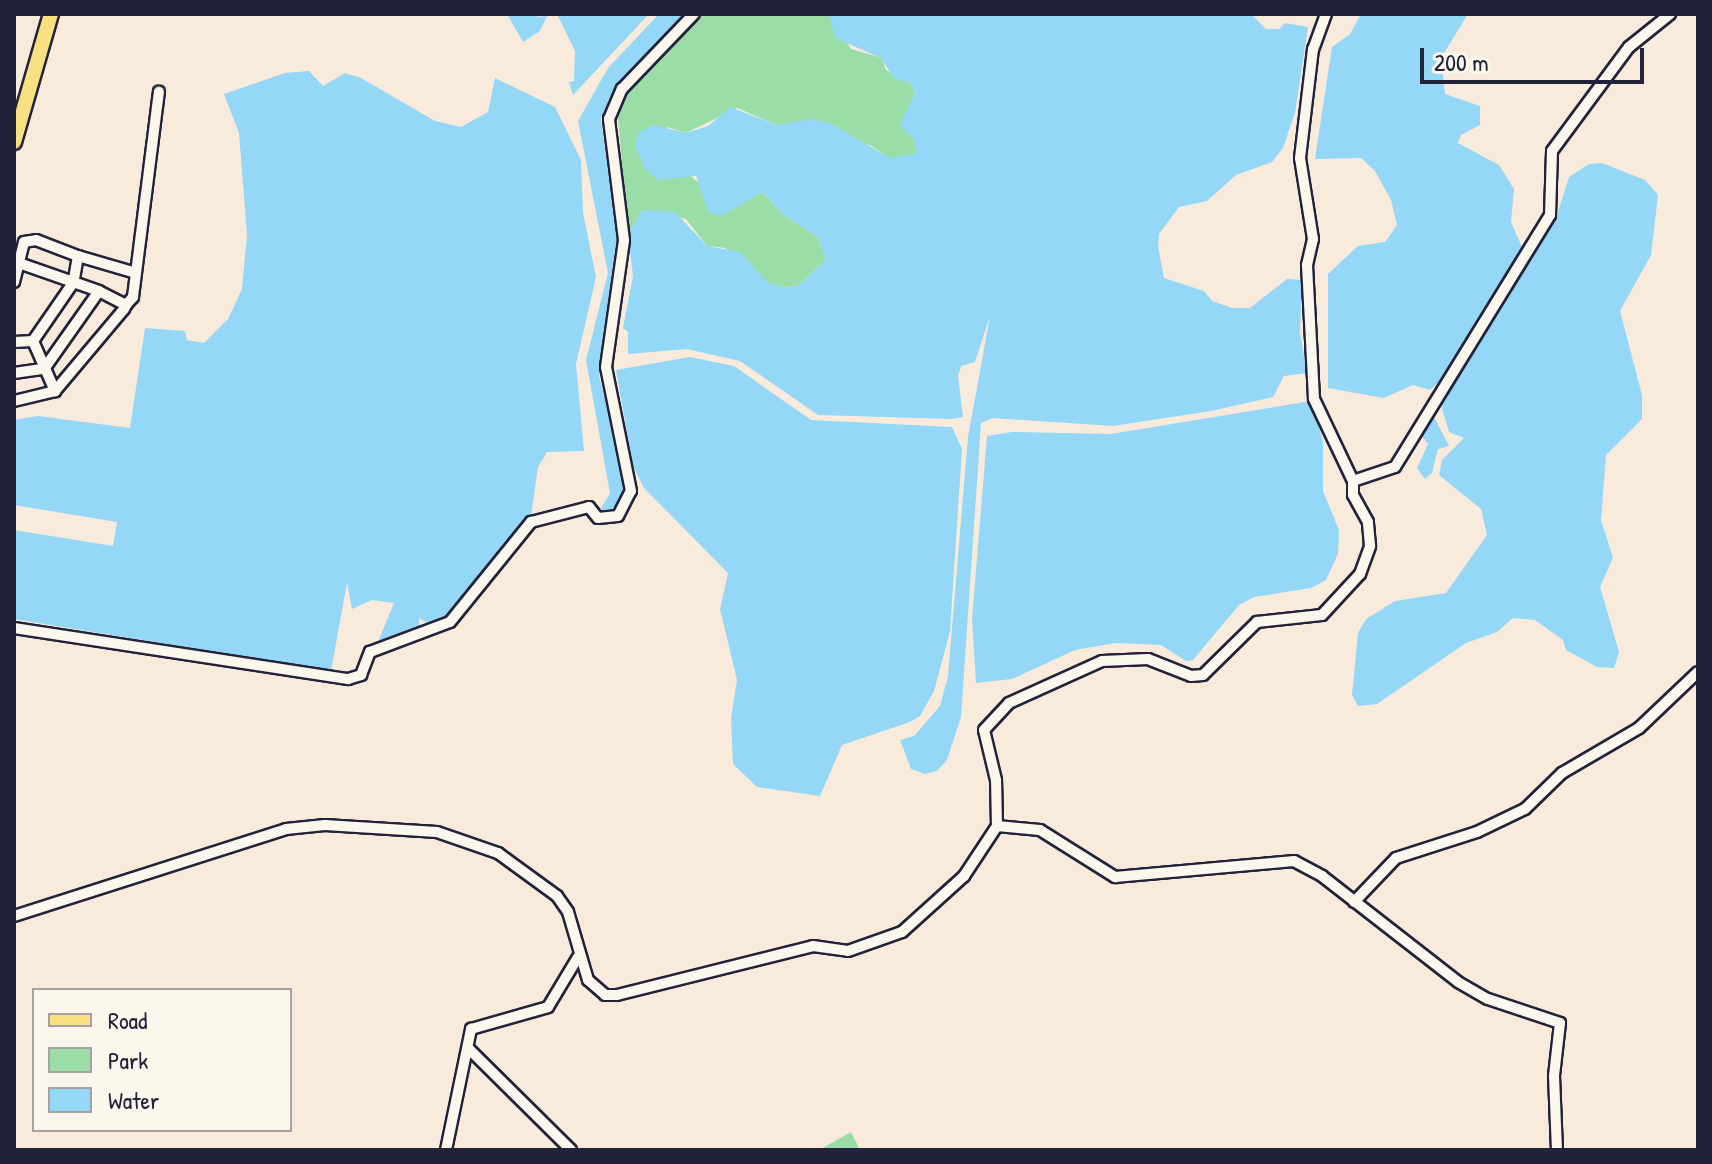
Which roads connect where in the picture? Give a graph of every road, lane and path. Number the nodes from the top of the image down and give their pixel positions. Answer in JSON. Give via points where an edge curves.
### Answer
{"nodes":[{"id":1,"x":51,"y":14,"type":"edge"},
{"id":2,"x":694,"y":14,"type":"edge"},
{"id":3,"x":1326,"y":14,"type":"edge"},
{"id":4,"x":1670,"y":14,"type":"edge"},
{"id":5,"x":159,"y":92,"type":"dead end"},
{"id":6,"x":14,"y":142,"type":"edge"},
{"id":7,"x":78,"y":256,"type":"junction"},
{"id":8,"x":19,"y":263,"type":"junction"},
{"id":9,"x":136,"y":273,"type":"junction"},
{"id":10,"x":14,"y":282,"type":"edge"},
{"id":11,"x":73,"y":283,"type":"junction"},
{"id":12,"x":99,"y":291,"type":"junction"},
{"id":13,"x":126,"y":305,"type":"junction"},
{"id":14,"x":33,"y":341,"type":"junction"},
{"id":15,"x":14,"y":342,"type":"edge"},
{"id":16,"x":44,"y":369,"type":"junction"},
{"id":17,"x":14,"y":373,"type":"edge"},
{"id":18,"x":55,"y":391,"type":"junction"},
{"id":19,"x":14,"y":401,"type":"edge"},
{"id":20,"x":1353,"y":481,"type":"junction"},
{"id":21,"x":14,"y":628,"type":"edge"},
{"id":22,"x":1698,"y":672,"type":"edge"},
{"id":23,"x":997,"y":826,"type":"junction"},
{"id":24,"x":1354,"y":902,"type":"junction"},
{"id":25,"x":14,"y":916,"type":"edge"},
{"id":26,"x":578,"y":957,"type":"junction"},
{"id":27,"x":468,"y":1048,"type":"junction"},
{"id":28,"x":446,"y":1150,"type":"edge"},
{"id":29,"x":571,"y":1150,"type":"edge"},
{"id":30,"x":1557,"y":1150,"type":"edge"}],
"edges":[{"from":1,"to":6,"type":"main road"},
{"from":2,"to":21,"type":"street","via":[[622,89],[609,119],[624,240],[606,367],[631,491],[618,516],[598,518],[589,507],[531,522],[450,622],[370,652],[361,675],[348,679]]},
{"from":3,"to":20,"type":"street","via":[[1313,49],[1300,158],[1313,239],[1307,265],[1314,399]]},
{"from":4,"to":20,"type":"street","via":[[1629,47],[1552,151],[1550,215],[1395,467]]},
{"from":5,"to":9,"type":"street"},
{"from":7,"to":8,"type":"street","via":[[36,240],[24,242]]},
{"from":7,"to":9,"type":"street"},
{"from":7,"to":11,"type":"street"},
{"from":8,"to":10,"type":"street"},
{"from":8,"to":11,"type":"street"},
{"from":9,"to":13,"type":"street","via":[[133,297]]},
{"from":11,"to":12,"type":"street"},
{"from":11,"to":14,"type":"street"},
{"from":12,"to":13,"type":"street"},
{"from":12,"to":16,"type":"street"},
{"from":13,"to":18,"type":"street"},
{"from":14,"to":15,"type":"street"},
{"from":14,"to":16,"type":"street"},
{"from":16,"to":17,"type":"street"},
{"from":16,"to":18,"type":"street"},
{"from":18,"to":19,"type":"street"},
{"from":20,"to":23,"type":"street","via":[[1353,495],[1368,522],[1370,546],[1360,574],[1322,615],[1257,622],[1203,675],[1191,676],[1148,659],[1102,661],[1009,703],[984,730],[996,780]]},
{"from":22,"to":24,"type":"street","via":[[1639,728],[1562,773],[1525,809],[1477,832],[1396,858]]},
{"from":23,"to":24,"type":"street","via":[[1040,830],[1115,877],[1294,861]]},
{"from":23,"to":26,"type":"street","via":[[964,876],[902,932],[848,951],[813,946],[605,995],[588,980]]},
{"from":24,"to":30,"type":"street","via":[[1458,982],[1488,999],[1560,1023],[1554,1076]]},
{"from":25,"to":26,"type":"street","via":[[286,829],[325,825],[437,832],[498,853],[557,896],[568,912]]},
{"from":26,"to":27,"type":"street","via":[[548,1007],[471,1029]]},
{"from":27,"to":28,"type":"street"},
{"from":27,"to":29,"type":"street"}]}
